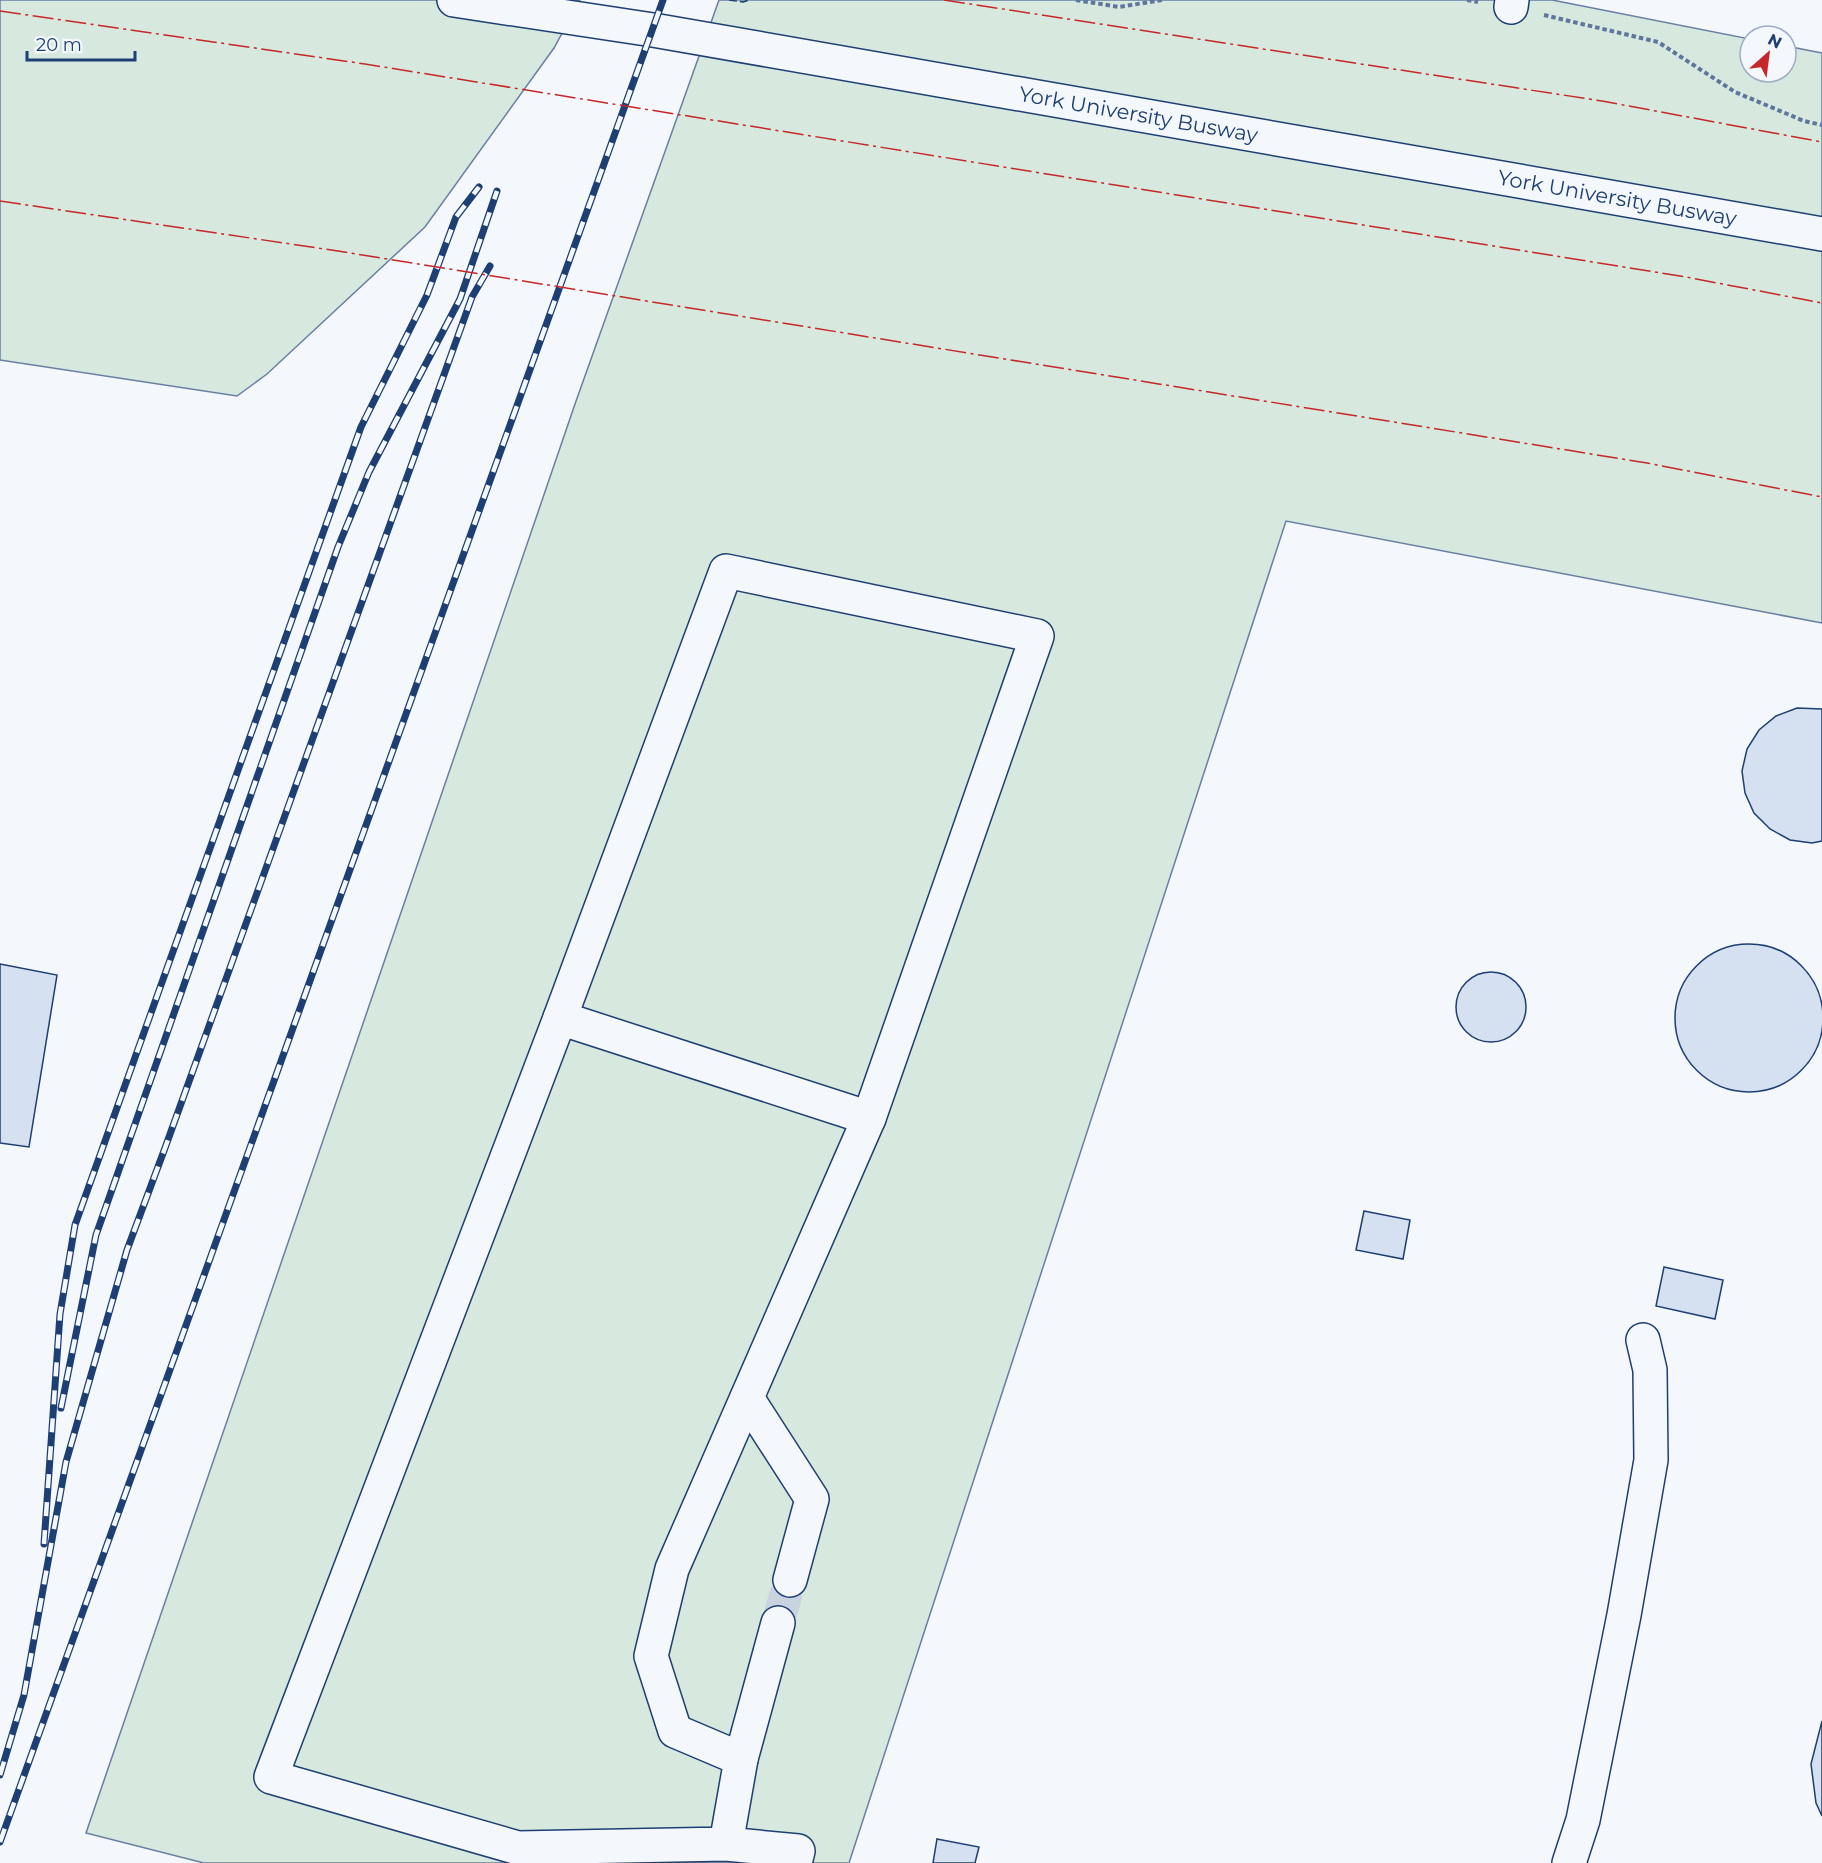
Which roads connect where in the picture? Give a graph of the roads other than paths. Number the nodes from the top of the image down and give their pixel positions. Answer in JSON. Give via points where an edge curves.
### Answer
{"nodes":[{"id":1,"x":454,"y":0,"type":"edge"},
{"id":2,"x":1822,"y":234,"type":"edge"},
{"id":3,"x":560,"y":1017,"type":"junction"},
{"id":4,"x":869,"y":1118,"type":"junction"},
{"id":5,"x":1643,"y":1340,"type":"dead end"},
{"id":6,"x":747,"y":1398,"type":"junction"},
{"id":7,"x":790,"y":1581,"type":"tunnel mouth"},
{"id":8,"x":778,"y":1623,"type":"tunnel mouth"},
{"id":9,"x":741,"y":1759,"type":"junction"},
{"id":10,"x":726,"y":1844,"type":"junction"},
{"id":11,"x":795,"y":1863,"type":"edge"},
{"id":12,"x":1569,"y":1863,"type":"edge"}],
"edges":[{"from":1,"to":2,"type":"lane","name":"York University Busway","via":[[653,30]]},
{"from":3,"to":4,"type":"lane"},
{"from":3,"to":4,"type":"lane","via":[[726,571],[1037,636]]},
{"from":3,"to":10,"type":"lane","via":[[271,1777],[518,1848]]},
{"from":4,"to":6,"type":"lane"},
{"from":5,"to":12,"type":"lane","via":[[1650,1370],[1651,1460],[1583,1820]]},
{"from":6,"to":7,"type":"lane","via":[[812,1499]]},
{"from":6,"to":9,"type":"lane","via":[[672,1569],[651,1656],[675,1731]]},
{"from":8,"to":9,"type":"lane"},
{"from":9,"to":10,"type":"lane"},
{"from":10,"to":11,"type":"lane","via":[[798,1851]]}]}
